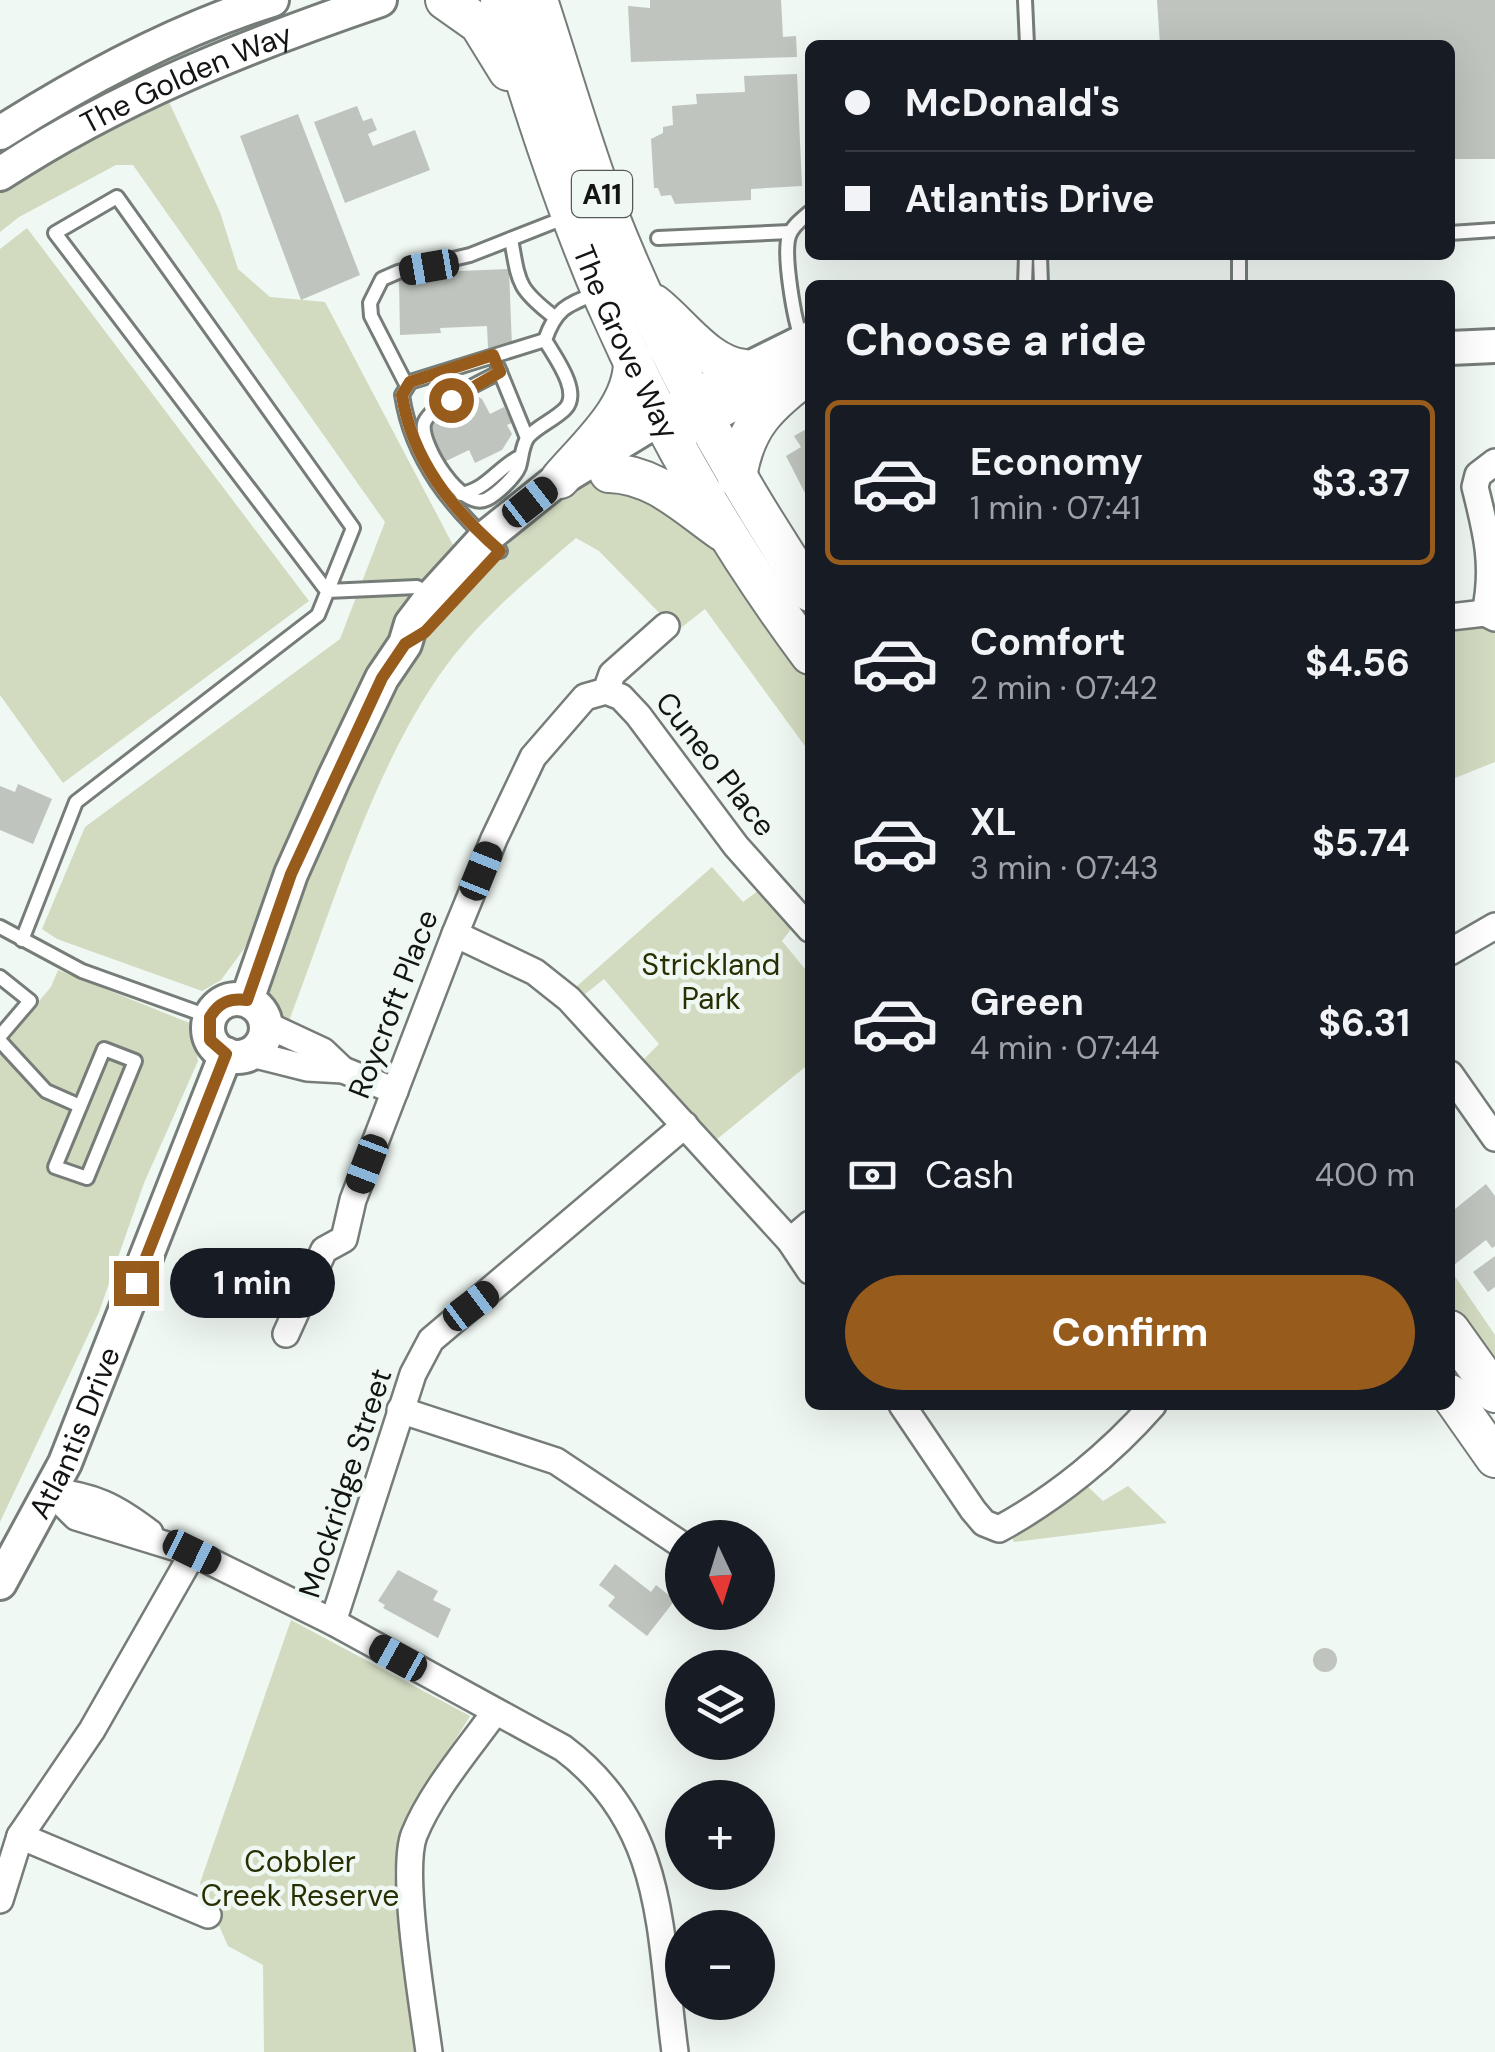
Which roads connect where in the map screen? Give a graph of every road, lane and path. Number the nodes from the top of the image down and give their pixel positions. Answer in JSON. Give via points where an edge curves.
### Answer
{"nodes":[{"id":1,"x":380,"y":0,"type":"edge"},
{"id":2,"x":445,"y":0,"type":"edge"},
{"id":3,"x":500,"y":0,"type":"edge"},
{"id":4,"x":1025,"y":0,"type":"edge"},
{"id":5,"x":266,"y":1,"type":"edge"},
{"id":6,"x":543,"y":5,"type":"edge"},
{"id":7,"x":1028,"y":40,"type":"edge"},
{"id":8,"x":537,"y":120,"type":"junction"},
{"id":9,"x":0,"y":132,"type":"edge"},
{"id":10,"x":0,"y":174,"type":"edge"},
{"id":11,"x":572,"y":215,"type":"junction"},
{"id":12,"x":805,"y":217,"type":"edge"},
{"id":13,"x":1495,"y":230,"type":"edge"},
{"id":14,"x":790,"y":232,"type":"junction"},
{"id":15,"x":1455,"y":232,"type":"edge"},
{"id":16,"x":658,"y":238,"type":"dead end"},
{"id":17,"x":512,"y":239,"type":"junction"},
{"id":18,"x":601,"y":292,"type":"junction"},
{"id":19,"x":645,"y":296,"type":"junction"},
{"id":20,"x":553,"y":316,"type":"junction"},
{"id":21,"x":545,"y":340,"type":"junction"},
{"id":22,"x":1495,"y":346,"type":"edge"},
{"id":23,"x":805,"y":347,"type":"edge"},
{"id":24,"x":1455,"y":348,"type":"edge"},
{"id":25,"x":493,"y":355,"type":"junction"},
{"id":26,"x":805,"y":356,"type":"edge"},
{"id":27,"x":805,"y":357,"type":"edge"},
{"id":28,"x":805,"y":359,"type":"edge"},
{"id":29,"x":633,"y":360,"type":"junction"},
{"id":30,"x":1495,"y":367,"type":"edge"},
{"id":31,"x":1455,"y":368,"type":"edge"},
{"id":32,"x":744,"y":370,"type":"junction"},
{"id":33,"x":500,"y":372,"type":"junction"},
{"id":34,"x":407,"y":386,"type":"junction"},
{"id":35,"x":683,"y":418,"type":"junction"},
{"id":36,"x":527,"y":438,"type":"junction"},
{"id":37,"x":1495,"y":462,"type":"edge"},
{"id":38,"x":609,"y":473,"type":"junction"},
{"id":39,"x":737,"y":478,"type":"junction"},
{"id":40,"x":560,"y":479,"type":"junction"},
{"id":41,"x":733,"y":539,"type":"junction"},
{"id":42,"x":492,"y":545,"type":"junction"},
{"id":43,"x":805,"y":584,"type":"edge"},
{"id":44,"x":327,"y":591,"type":"junction"},
{"id":45,"x":432,"y":595,"type":"junction"},
{"id":46,"x":1455,"y":616,"type":"edge"},
{"id":47,"x":1490,"y":616,"type":"edge"},
{"id":48,"x":666,"y":626,"type":"dead end"},
{"id":49,"x":405,"y":644,"type":"junction"},
{"id":50,"x":805,"y":647,"type":"edge"},
{"id":51,"x":606,"y":690,"type":"junction"},
{"id":52,"x":805,"y":923,"type":"edge"},
{"id":53,"x":0,"y":926,"type":"edge"},
{"id":54,"x":1495,"y":926,"type":"edge"},
{"id":55,"x":455,"y":934,"type":"junction"},
{"id":56,"x":22,"y":940,"type":"junction"},
{"id":57,"x":1455,"y":949,"type":"edge"},
{"id":58,"x":0,"y":977,"type":"edge"},
{"id":59,"x":210,"y":1017,"type":"joint"},
{"id":60,"x":248,"y":1033,"type":"junction"},
{"id":61,"x":0,"y":1038,"type":"edge"},
{"id":62,"x":1455,"y":1081,"type":"edge"},
{"id":63,"x":395,"y":1091,"type":"junction"},
{"id":64,"x":80,"y":1106,"type":"junction"},
{"id":65,"x":684,"y":1126,"type":"junction"},
{"id":66,"x":1495,"y":1138,"type":"edge"},
{"id":67,"x":805,"y":1228,"type":"edge"},
{"id":68,"x":790,"y":1241,"type":"junction"},
{"id":69,"x":805,"y":1264,"type":"edge"},
{"id":70,"x":286,"y":1334,"type":"dead end"},
{"id":71,"x":1455,"y":1337,"type":"edge"},
{"id":72,"x":1495,"y":1392,"type":"edge"},
{"id":73,"x":1455,"y":1401,"type":"edge"},
{"id":74,"x":400,"y":1410,"type":"junction"},
{"id":75,"x":905,"y":1410,"type":"edge"},
{"id":76,"x":1149,"y":1410,"type":"edge"},
{"id":77,"x":1495,"y":1458,"type":"edge"},
{"id":78,"x":50,"y":1492,"type":"junction"},
{"id":79,"x":665,"y":1534,"type":"edge"},
{"id":80,"x":192,"y":1552,"type":"junction"},
{"id":81,"x":0,"y":1583,"type":"edge"},
{"id":82,"x":333,"y":1622,"type":"junction"},
{"id":83,"x":495,"y":1712,"type":"junction"},
{"id":84,"x":20,"y":1836,"type":"junction"},
{"id":85,"x":0,"y":1900,"type":"edge"},
{"id":86,"x":208,"y":1916,"type":"dead end"},
{"id":87,"x":429,"y":2052,"type":"edge"},
{"id":88,"x":675,"y":2052,"type":"edge"}],
"edges":[{"from":1,"to":10,"type":"street","name":"The Golden Way","via":[[268,38],[151,90]]},
{"from":2,"to":8,"type":"main road","via":[[478,24]]},
{"from":3,"to":8,"type":"main road","name":"The Grove Way","number":"A11"},
{"from":4,"to":7,"type":"lane"},
{"from":5,"to":9,"type":"street","name":"The Golden Way","via":[[161,45]]},
{"from":6,"to":19,"type":"main road","name":"The Grove Way","number":"A11","via":[[594,171]]},
{"from":8,"to":11,"type":"main road","name":"The Grove Way","number":"A11"},
{"from":11,"to":17,"type":"lane"},
{"from":11,"to":18,"type":"main road","name":"The Grove Way","number":"A11"},
{"from":12,"to":14,"type":"lane"},
{"from":13,"to":15,"type":"lane"},
{"from":14,"to":16,"type":"lane"},
{"from":14,"to":23,"type":"lane","via":[[793,317]]},
{"from":17,"to":20,"type":"lane","via":[[526,295]]},
{"from":17,"to":34,"type":"lane","via":[[382,280],[371,316]]},
{"from":18,"to":20,"type":"lane"},
{"from":18,"to":29,"type":"main road","name":"The Grove Way","number":"A11"},
{"from":19,"to":32,"type":"main road","via":[[709,355]]},
{"from":19,"to":35,"type":"main road","name":"The Grove Way","number":"A11"},
{"from":20,"to":21,"type":"lane"},
{"from":21,"to":25,"type":"lane"},
{"from":21,"to":36,"type":"lane","via":[[572,396],[569,406]]},
{"from":22,"to":24,"type":"street"},
{"from":25,"to":33,"type":"lane"},
{"from":25,"to":34,"type":"lane"},
{"from":26,"to":32,"type":"street"},
{"from":27,"to":35,"type":"street","via":[[774,382]]},
{"from":28,"to":39,"type":"main road","via":[[755,422]]},
{"from":29,"to":35,"type":"main road","name":"The Grove Way","number":"A11"},
{"from":29,"to":40,"type":"main road","via":[[625,397]]},
{"from":30,"to":31,"type":"street"},
{"from":32,"to":35,"type":"street"},
{"from":33,"to":36,"type":"lane"},
{"from":33,"to":36,"type":"lane","via":[[431,412],[425,434],[446,479],[477,501],[518,471]]},
{"from":34,"to":42,"type":"lane","via":[[407,424],[436,485]]},
{"from":35,"to":38,"type":"street","name":"Atlantis Drive"},
{"from":35,"to":39,"type":"main road","name":"The Grove Way","number":"A11"},
{"from":35,"to":40,"type":"street","name":"Atlantis Drive"},
{"from":35,"to":41,"type":"main road","name":"The Grove Way","number":"A11"},
{"from":37,"to":47,"type":"street","via":[[1478,475],[1475,488],[1494,562]]},
{"from":38,"to":41,"type":"main road","via":[[652,481]]},
{"from":38,"to":42,"type":"street","name":"Atlantis Drive"},
{"from":39,"to":43,"type":"main road","name":"The Grove Way","number":"A11"},
{"from":40,"to":42,"type":"street","name":"Atlantis Drive"},
{"from":41,"to":50,"type":"main road","name":"The Grove Way","number":"A11"},
{"from":42,"to":45,"type":"street","name":"Atlantis Drive"},
{"from":42,"to":49,"type":"street","name":"Atlantis Drive","via":[[425,632]]},
{"from":44,"to":44,"type":"lane","via":[[352,528],[117,197],[55,232]]},
{"from":44,"to":45,"type":"lane","via":[[417,588]]},
{"from":44,"to":56,"type":"lane","via":[[318,615],[76,802]]},
{"from":45,"to":49,"type":"street","name":"Atlantis Drive"},
{"from":46,"to":47,"type":"street"},
{"from":48,"to":51,"type":"street","name":"Roycroft Place","via":[[612,674]]},
{"from":49,"to":60,"type":"street","name":"Atlantis Drive","via":[[382,678],[291,874]]},
{"from":51,"to":52,"type":"street","name":"Cuneo Place","via":[[638,715],[736,846]]},
{"from":51,"to":55,"type":"street","name":"Roycroft Place","via":[[585,697],[534,756]]},
{"from":53,"to":56,"type":"lane"},
{"from":54,"to":57,"type":"street"},
{"from":55,"to":63,"type":"street","name":"Roycroft Place"},
{"from":55,"to":65,"type":"street","via":[[535,972],[568,999]]},
{"from":56,"to":59,"type":"lane","via":[[82,971]]},
{"from":58,"to":61,"type":"lane","via":[[30,1002]]},
{"from":59,"to":60,"type":"street","via":[[210,1040]]},
{"from":60,"to":63,"type":"street","via":[[323,1051],[343,1070]]},
{"from":60,"to":78,"type":"street","name":"Atlantis Drive"},
{"from":61,"to":64,"type":"lane","via":[[46,1091]]},
{"from":62,"to":66,"type":"street"},
{"from":63,"to":70,"type":"street","name":"Roycroft Place","via":[[344,1239],[324,1250]]},
{"from":64,"to":64,"type":"lane","via":[[104,1049],[135,1061],[87,1178],[55,1167]]},
{"from":65,"to":68,"type":"street"},
{"from":65,"to":74,"type":"street","name":"Mockridge Street","via":[[432,1340]]},
{"from":67,"to":68,"type":"street"},
{"from":68,"to":69,"type":"street"},
{"from":71,"to":72,"type":"main road"},
{"from":73,"to":77,"type":"main road"},
{"from":74,"to":79,"type":"street","via":[[556,1461]]},
{"from":74,"to":82,"type":"street","name":"Mockridge Street"},
{"from":75,"to":76,"type":"street","via":[[984,1523],[999,1529],[1082,1472]]},
{"from":78,"to":80,"type":"street","via":[[76,1517]]},
{"from":78,"to":81,"type":"street","name":"Atlantis Drive"},
{"from":80,"to":82,"type":"street"},
{"from":80,"to":84,"type":"street","via":[[92,1730]]},
{"from":82,"to":83,"type":"street"},
{"from":83,"to":87,"type":"street","via":[[413,1839],[410,1891]]},
{"from":83,"to":88,"type":"street","via":[[584,1764],[627,1816],[652,1885]]},
{"from":84,"to":85,"type":"street"},
{"from":84,"to":86,"type":"street"}]}
